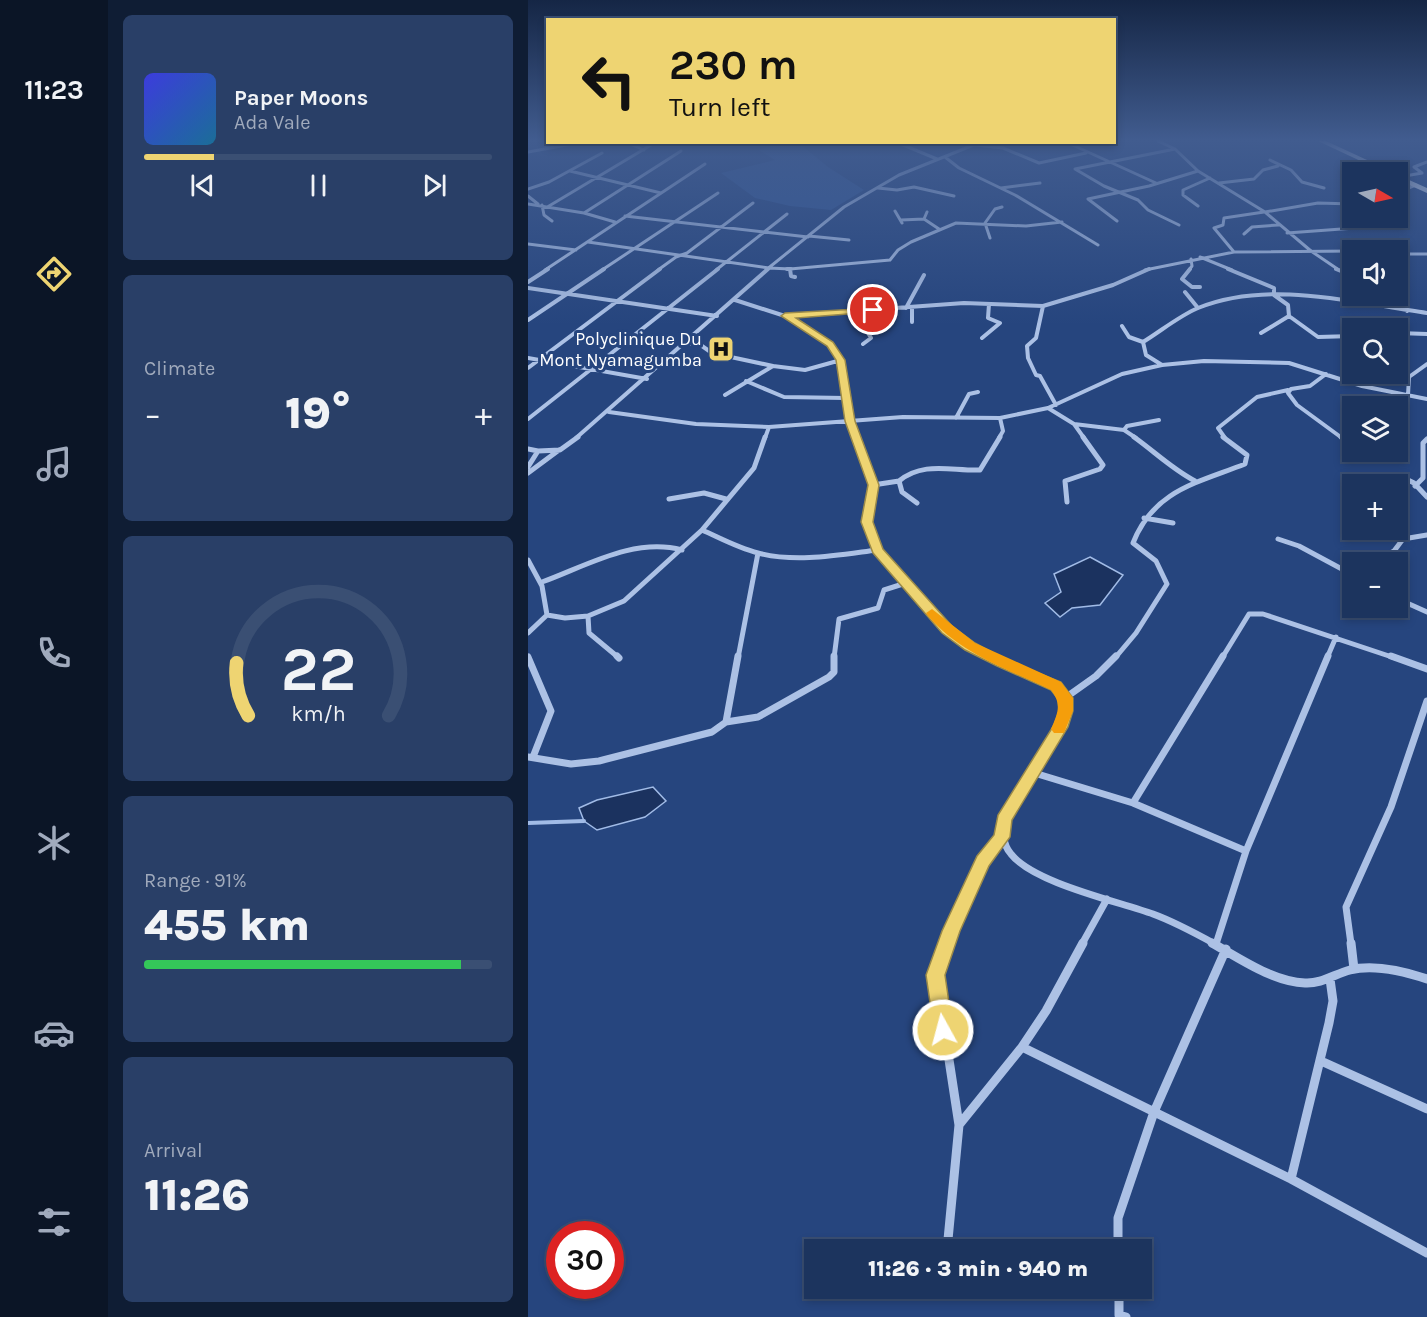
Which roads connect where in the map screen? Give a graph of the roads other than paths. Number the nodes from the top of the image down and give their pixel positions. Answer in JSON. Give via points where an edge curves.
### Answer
{"nodes":[{"id":1,"x":537,"y":202,"type":"edge"},
{"id":2,"x":555,"y":202,"type":"edge"},
{"id":3,"x":601,"y":202,"type":"edge"},
{"id":4,"x":645,"y":202,"type":"edge"},
{"id":5,"x":705,"y":202,"type":"edge"},
{"id":6,"x":852,"y":202,"type":"edge"},
{"id":7,"x":1027,"y":202,"type":"edge"},
{"id":8,"x":1089,"y":202,"type":"edge"},
{"id":9,"x":1137,"y":202,"type":"edge"},
{"id":10,"x":1193,"y":202,"type":"edge"},
{"id":11,"x":1250,"y":202,"type":"edge"},
{"id":12,"x":753,"y":203,"type":"dead end"},
{"id":13,"x":528,"y":204,"type":"edge"},
{"id":14,"x":1342,"y":204,"type":"edge"},
{"id":15,"x":540,"y":205,"type":"junction"},
{"id":16,"x":549,"y":206,"type":"junction"},
{"id":17,"x":1198,"y":206,"type":"dead end"},
{"id":18,"x":1002,"y":207,"type":"dead end"},
{"id":19,"x":894,"y":211,"type":"dead end"},
{"id":20,"x":927,"y":212,"type":"dead end"},
{"id":21,"x":1265,"y":212,"type":"junction"},
{"id":22,"x":584,"y":213,"type":"junction"},
{"id":23,"x":787,"y":214,"type":"dead end"},
{"id":24,"x":625,"y":216,"type":"junction"},
{"id":25,"x":924,"y":219,"type":"junction"},
{"id":26,"x":552,"y":221,"type":"dead end"},
{"id":27,"x":1117,"y":221,"type":"dead end"},
{"id":28,"x":615,"y":222,"type":"junction"},
{"id":29,"x":677,"y":222,"type":"junction"},
{"id":30,"x":1062,"y":222,"type":"junction"},
{"id":31,"x":985,"y":223,"type":"junction"},
{"id":32,"x":1179,"y":225,"type":"dead end"},
{"id":33,"x":1278,"y":225,"type":"junction"},
{"id":34,"x":721,"y":227,"type":"junction"},
{"id":35,"x":1355,"y":228,"type":"dead end"},
{"id":36,"x":939,"y":229,"type":"junction"},
{"id":37,"x":763,"y":232,"type":"junction"},
{"id":38,"x":1287,"y":233,"type":"junction"},
{"id":39,"x":1244,"y":234,"type":"dead end"},
{"id":40,"x":809,"y":237,"type":"junction"},
{"id":41,"x":834,"y":238,"type":"junction"},
{"id":42,"x":990,"y":238,"type":"dead end"},
{"id":43,"x":849,"y":240,"type":"dead end"},
{"id":44,"x":588,"y":242,"type":"junction"},
{"id":45,"x":530,"y":245,"type":"edge"},
{"id":46,"x":1098,"y":245,"type":"dead end"},
{"id":47,"x":838,"y":246,"type":"dead end"},
{"id":48,"x":637,"y":249,"type":"junction"},
{"id":49,"x":577,"y":250,"type":"junction"},
{"id":50,"x":1311,"y":251,"type":"junction"},
{"id":51,"x":1342,"y":251,"type":"edge"},
{"id":52,"x":1234,"y":252,"type":"junction"},
{"id":53,"x":871,"y":254,"type":"dead end"},
{"id":54,"x":1408,"y":254,"type":"edge"},
{"id":55,"x":1427,"y":254,"type":"edge"},
{"id":56,"x":681,"y":255,"type":"junction"},
{"id":57,"x":1200,"y":257,"type":"junction"},
{"id":58,"x":1191,"y":259,"type":"junction"},
{"id":59,"x":726,"y":261,"type":"junction"},
{"id":60,"x":879,"y":261,"type":"junction"},
{"id":61,"x":769,"y":268,"type":"junction"},
{"id":62,"x":790,"y":269,"type":"junction"},
{"id":63,"x":1342,"y":271,"type":"edge"},
{"id":64,"x":924,"y":275,"type":"dead end"},
{"id":65,"x":795,"y":277,"type":"dead end"},
{"id":66,"x":528,"y":282,"type":"edge"},
{"id":67,"x":1200,"y":287,"type":"dead end"},
{"id":68,"x":528,"y":288,"type":"edge"},
{"id":69,"x":1185,"y":292,"type":"dead end"},
{"id":70,"x":566,"y":294,"type":"junction"},
{"id":71,"x":1274,"y":295,"type":"junction"},
{"id":72,"x":735,"y":300,"type":"junction"},
{"id":73,"x":615,"y":302,"type":"junction"},
{"id":74,"x":990,"y":304,"type":"junction"},
{"id":75,"x":1043,"y":306,"type":"junction"},
{"id":76,"x":1404,"y":306,"type":"edge"},
{"id":77,"x":912,"y":307,"type":"junction"},
{"id":78,"x":906,"y":308,"type":"junction"},
{"id":79,"x":1198,"y":308,"type":"junction"},
{"id":80,"x":666,"y":309,"type":"junction"},
{"id":81,"x":856,"y":311,"type":"junction"},
{"id":82,"x":1407,"y":311,"type":"junction"},
{"id":83,"x":1427,"y":313,"type":"edge"},
{"id":84,"x":717,"y":316,"type":"junction"},
{"id":85,"x":785,"y":316,"type":"junction"},
{"id":86,"x":1289,"y":316,"type":"junction"},
{"id":87,"x":528,"y":320,"type":"edge"},
{"id":88,"x":912,"y":322,"type":"dead end"},
{"id":89,"x":1122,"y":326,"type":"dead end"},
{"id":90,"x":1261,"y":333,"type":"dead end"},
{"id":91,"x":1408,"y":333,"type":"edge"},
{"id":92,"x":1427,"y":334,"type":"edge"},
{"id":93,"x":1342,"y":336,"type":"edge"},
{"id":94,"x":982,"y":338,"type":"dead end"},
{"id":95,"x":1143,"y":342,"type":"junction"},
{"id":96,"x":687,"y":343,"type":"junction"},
{"id":97,"x":863,"y":344,"type":"dead end"},
{"id":98,"x":528,"y":358,"type":"edge"},
{"id":99,"x":540,"y":359,"type":"junction"},
{"id":100,"x":841,"y":360,"type":"junction"},
{"id":101,"x":1427,"y":364,"type":"edge"},
{"id":102,"x":1162,"y":365,"type":"junction"},
{"id":103,"x":773,"y":366,"type":"junction"},
{"id":104,"x":528,"y":368,"type":"edge"},
{"id":105,"x":593,"y":369,"type":"junction"},
{"id":106,"x":1326,"y":374,"type":"junction"},
{"id":107,"x":646,"y":379,"type":"junction"},
{"id":108,"x":746,"y":381,"type":"junction"},
{"id":109,"x":1288,"y":390,"type":"junction"},
{"id":110,"x":978,"y":392,"type":"dead end"},
{"id":111,"x":1401,"y":394,"type":"joint"},
{"id":112,"x":725,"y":395,"type":"dead end"},
{"id":113,"x":1408,"y":395,"type":"junction"},
{"id":114,"x":845,"y":398,"type":"junction"},
{"id":115,"x":1427,"y":399,"type":"edge"},
{"id":116,"x":1056,"y":405,"type":"junction"},
{"id":117,"x":1048,"y":408,"type":"junction"},
{"id":118,"x":609,"y":412,"type":"junction"},
{"id":119,"x":956,"y":418,"type":"junction"},
{"id":120,"x":1000,"y":418,"type":"junction"},
{"id":121,"x":528,"y":419,"type":"edge"},
{"id":122,"x":1159,"y":420,"type":"dead end"},
{"id":123,"x":850,"y":421,"type":"junction"},
{"id":124,"x":1074,"y":424,"type":"junction"},
{"id":125,"x":770,"y":428,"type":"junction"},
{"id":126,"x":1124,"y":430,"type":"junction"},
{"id":127,"x":1342,"y":438,"type":"edge"},
{"id":128,"x":1427,"y":438,"type":"edge"},
{"id":129,"x":528,"y":449,"type":"edge"},
{"id":130,"x":538,"y":450,"type":"junction"},
{"id":131,"x":560,"y":450,"type":"junction"},
{"id":132,"x":1425,"y":465,"type":"edge"},
{"id":133,"x":528,"y":467,"type":"edge"},
{"id":134,"x":528,"y":473,"type":"edge"},
{"id":135,"x":899,"y":481,"type":"junction"},
{"id":136,"x":1195,"y":481,"type":"junction"},
{"id":137,"x":1408,"y":481,"type":"edge"},
{"id":138,"x":873,"y":485,"type":"junction"},
{"id":139,"x":1415,"y":486,"type":"junction"},
{"id":140,"x":1427,"y":497,"type":"edge"},
{"id":141,"x":669,"y":499,"type":"dead end"},
{"id":142,"x":726,"y":499,"type":"junction"},
{"id":143,"x":1067,"y":502,"type":"dead end"},
{"id":144,"x":917,"y":503,"type":"dead end"},
{"id":145,"x":1144,"y":518,"type":"junction"},
{"id":146,"x":1173,"y":523,"type":"dead end"},
{"id":147,"x":702,"y":530,"type":"junction"},
{"id":148,"x":1427,"y":535,"type":"edge"},
{"id":149,"x":1278,"y":539,"type":"dead end"},
{"id":150,"x":682,"y":550,"type":"junction"},
{"id":151,"x":877,"y":550,"type":"junction"},
{"id":152,"x":1392,"y":552,"type":"edge"},
{"id":153,"x":758,"y":553,"type":"junction"},
{"id":154,"x":528,"y":560,"type":"edge"},
{"id":155,"x":1342,"y":569,"type":"edge"},
{"id":156,"x":542,"y":582,"type":"junction"},
{"id":157,"x":906,"y":584,"type":"junction"},
{"id":158,"x":1408,"y":603,"type":"edge"},
{"id":159,"x":1427,"y":612,"type":"edge"},
{"id":160,"x":547,"y":615,"type":"junction"},
{"id":161,"x":588,"y":616,"type":"junction"},
{"id":162,"x":528,"y":633,"type":"edge"},
{"id":163,"x":1336,"y":637,"type":"junction"},
{"id":164,"x":528,"y":657,"type":"edge"},
{"id":165,"x":619,"y":658,"type":"dead end"},
{"id":166,"x":1427,"y":669,"type":"edge"},
{"id":167,"x":1065,"y":698,"type":"junction"},
{"id":168,"x":1427,"y":700,"type":"edge"},
{"id":169,"x":726,"y":722,"type":"junction"},
{"id":170,"x":531,"y":757,"type":"edge"},
{"id":171,"x":1031,"y":772,"type":"junction"},
{"id":172,"x":1133,"y":803,"type":"junction"},
{"id":173,"x":1002,"y":837,"type":"junction"},
{"id":174,"x":1246,"y":851,"type":"junction"},
{"id":175,"x":1107,"y":899,"type":"junction"},
{"id":176,"x":1216,"y":944,"type":"junction"},
{"id":177,"x":1226,"y":949,"type":"junction"},
{"id":178,"x":1354,"y":969,"type":"junction"},
{"id":179,"x":1330,"y":980,"type":"junction"},
{"id":180,"x":1427,"y":980,"type":"edge"},
{"id":181,"x":1022,"y":1047,"type":"junction"},
{"id":182,"x":1321,"y":1060,"type":"junction"},
{"id":183,"x":1427,"y":1108,"type":"edge"},
{"id":184,"x":1154,"y":1112,"type":"junction"},
{"id":185,"x":958,"y":1125,"type":"junction"},
{"id":186,"x":1291,"y":1179,"type":"junction"},
{"id":187,"x":948,"y":1239,"type":"edge"},
{"id":188,"x":1118,"y":1239,"type":"edge"},
{"id":189,"x":1427,"y":1253,"type":"edge"},
{"id":190,"x":1119,"y":1299,"type":"edge"},
{"id":191,"x":1126,"y":1317,"type":"edge"}],
"edges":[{"from":1,"to":15,"type":"street"},
{"from":2,"to":16,"type":"street"},
{"from":3,"to":22,"type":"street"},
{"from":4,"to":24,"type":"street"},
{"from":5,"to":29,"type":"street"},
{"from":6,"to":40,"type":"street"},
{"from":7,"to":30,"type":"street"},
{"from":8,"to":27,"type":"street"},
{"from":9,"to":32,"type":"street"},
{"from":10,"to":17,"type":"street"},
{"from":11,"to":21,"type":"street"},
{"from":12,"to":34,"type":"street"},
{"from":13,"to":15,"type":"street"},
{"from":14,"to":21,"type":"street","via":[[1318,203]]},
{"from":15,"to":16,"type":"street"},
{"from":15,"to":26,"type":"street"},
{"from":16,"to":22,"type":"street"},
{"from":18,"to":31,"type":"street","via":[[995,209]]},
{"from":19,"to":25,"type":"street","via":[[902,221]]},
{"from":20,"to":25,"type":"street"},
{"from":21,"to":33,"type":"street"},
{"from":21,"to":52,"type":"street","via":[[1224,218],[1223,225],[1214,228]]},
{"from":22,"to":28,"type":"street"},
{"from":23,"to":37,"type":"street"},
{"from":24,"to":28,"type":"street"},
{"from":24,"to":29,"type":"street"},
{"from":25,"to":36,"type":"street"},
{"from":28,"to":44,"type":"street"},
{"from":29,"to":34,"type":"street"},
{"from":29,"to":48,"type":"street"},
{"from":30,"to":31,"type":"street","via":[[1026,226]]},
{"from":30,"to":46,"type":"street"},
{"from":31,"to":36,"type":"street","via":[[956,223]]},
{"from":31,"to":42,"type":"street"},
{"from":33,"to":38,"type":"street"},
{"from":33,"to":39,"type":"street","via":[[1252,227]]},
{"from":34,"to":37,"type":"street"},
{"from":34,"to":56,"type":"street"},
{"from":35,"to":38,"type":"street"},
{"from":36,"to":60,"type":"street","via":[[903,246],[890,260]]},
{"from":37,"to":40,"type":"street"},
{"from":37,"to":59,"type":"street"},
{"from":38,"to":50,"type":"street"},
{"from":40,"to":41,"type":"street"},
{"from":40,"to":61,"type":"street"},
{"from":41,"to":43,"type":"street"},
{"from":41,"to":47,"type":"street"},
{"from":44,"to":48,"type":"street"},
{"from":44,"to":49,"type":"street"},
{"from":45,"to":49,"type":"street"},
{"from":48,"to":56,"type":"street"},
{"from":48,"to":70,"type":"street"},
{"from":49,"to":66,"type":"street"},
{"from":50,"to":51,"type":"street"},
{"from":50,"to":52,"type":"street"},
{"from":50,"to":63,"type":"street"},
{"from":52,"to":57,"type":"street"},
{"from":53,"to":60,"type":"street"},
{"from":54,"to":55,"type":"street"},
{"from":56,"to":59,"type":"street"},
{"from":56,"to":73,"type":"street"},
{"from":57,"to":58,"type":"street"},
{"from":57,"to":71,"type":"street","via":[[1274,288]]},
{"from":58,"to":67,"type":"street","via":[[1192,266],[1182,279]]},
{"from":58,"to":75,"type":"street","via":[[1149,269],[1113,285]]},
{"from":59,"to":61,"type":"street"},
{"from":59,"to":80,"type":"street"},
{"from":60,"to":62,"type":"street"},
{"from":61,"to":62,"type":"street"},
{"from":61,"to":72,"type":"street"},
{"from":62,"to":65,"type":"street"},
{"from":64,"to":78,"type":"street"},
{"from":68,"to":70,"type":"street"},
{"from":69,"to":79,"type":"street"},
{"from":70,"to":73,"type":"street"},
{"from":70,"to":87,"type":"street"},
{"from":71,"to":79,"type":"street","via":[[1223,300]]},
{"from":71,"to":82,"type":"street"},
{"from":71,"to":86,"type":"street","via":[[1288,305]]},
{"from":72,"to":84,"type":"street"},
{"from":72,"to":85,"type":"street"},
{"from":73,"to":80,"type":"street"},
{"from":73,"to":99,"type":"street"},
{"from":74,"to":75,"type":"street"},
{"from":74,"to":77,"type":"street"},
{"from":74,"to":94,"type":"street","via":[[988,318],[1000,323]]},
{"from":75,"to":116,"type":"street","via":[[1036,338],[1027,346],[1026,358]]},
{"from":76,"to":82,"type":"street"},
{"from":77,"to":78,"type":"street"},
{"from":77,"to":88,"type":"street"},
{"from":78,"to":81,"type":"street"},
{"from":79,"to":95,"type":"street"},
{"from":80,"to":84,"type":"street"},
{"from":80,"to":105,"type":"street"},
{"from":81,"to":85,"type":"street"},
{"from":81,"to":97,"type":"street","via":[[871,339]]},
{"from":82,"to":83,"type":"street"},
{"from":84,"to":96,"type":"street"},
{"from":85,"to":100,"type":"street","via":[[810,328],[830,344]]},
{"from":86,"to":90,"type":"street"},
{"from":86,"to":93,"type":"street","via":[[1318,336]]},
{"from":89,"to":95,"type":"street","via":[[1129,337]]},
{"from":91,"to":92,"type":"street"},
{"from":95,"to":102,"type":"street","via":[[1146,355]]},
{"from":96,"to":103,"type":"street","via":[[712,353]]},
{"from":96,"to":107,"type":"street"},
{"from":98,"to":99,"type":"street"},
{"from":99,"to":104,"type":"street"},
{"from":99,"to":105,"type":"street"},
{"from":100,"to":103,"type":"street","via":[[805,370]]},
{"from":100,"to":114,"type":"street"},
{"from":101,"to":113,"type":"street","via":[[1409,377]]},
{"from":102,"to":106,"type":"street","via":[[1268,362]]},
{"from":102,"to":116,"type":"street","via":[[1122,374]]},
{"from":103,"to":108,"type":"street"},
{"from":105,"to":107,"type":"street"},
{"from":105,"to":121,"type":"street"},
{"from":106,"to":109,"type":"street","via":[[1310,386]]},
{"from":106,"to":111,"type":"street"},
{"from":107,"to":118,"type":"street"},
{"from":108,"to":112,"type":"street"},
{"from":108,"to":114,"type":"street","via":[[784,397]]},
{"from":109,"to":127,"type":"street","via":[[1298,405]]},
{"from":109,"to":136,"type":"street","via":[[1257,397],[1220,425],[1218,432],[1245,453],[1248,460],[1227,472]]},
{"from":110,"to":119,"type":"street","via":[[969,394]]},
{"from":111,"to":113,"type":"street"},
{"from":113,"to":115,"type":"street"},
{"from":114,"to":123,"type":"street"},
{"from":116,"to":117,"type":"street"},
{"from":117,"to":120,"type":"street"},
{"from":117,"to":124,"type":"street"},
{"from":118,"to":125,"type":"street","via":[[696,424]]},
{"from":118,"to":131,"type":"street"},
{"from":119,"to":120,"type":"street"},
{"from":119,"to":123,"type":"street"},
{"from":120,"to":135,"type":"street","via":[[1003,431],[980,470],[925,468],[906,473]]},
{"from":122,"to":126,"type":"street","via":[[1126,426]]},
{"from":123,"to":125,"type":"street"},
{"from":123,"to":138,"type":"street"},
{"from":124,"to":126,"type":"street"},
{"from":124,"to":143,"type":"street","via":[[1103,465],[1065,481]]},
{"from":125,"to":142,"type":"street","via":[[754,468]]},
{"from":126,"to":136,"type":"street","via":[[1163,457],[1173,470]]},
{"from":128,"to":132,"type":"street"},
{"from":129,"to":130,"type":"street"},
{"from":130,"to":131,"type":"street"},
{"from":130,"to":133,"type":"street"},
{"from":131,"to":134,"type":"street"},
{"from":132,"to":139,"type":"street","via":[[1423,478]]},
{"from":135,"to":138,"type":"street"},
{"from":135,"to":144,"type":"street","via":[[902,492]]},
{"from":136,"to":145,"type":"street","via":[[1157,504]]},
{"from":137,"to":139,"type":"street"},
{"from":138,"to":151,"type":"street","via":[[867,522]]},
{"from":139,"to":140,"type":"street"},
{"from":141,"to":142,"type":"street","via":[[704,493]]},
{"from":142,"to":147,"type":"street"},
{"from":145,"to":146,"type":"street"},
{"from":145,"to":167,"type":"street","via":[[1133,543],[1156,561],[1167,584],[1116,657],[1084,688]]},
{"from":147,"to":150,"type":"street"},
{"from":147,"to":153,"type":"street"},
{"from":148,"to":152,"type":"street","via":[[1403,539]]},
{"from":149,"to":155,"type":"street"},
{"from":150,"to":156,"type":"street","via":[[665,544],[611,553]]},
{"from":150,"to":161,"type":"street","via":[[624,601]]},
{"from":151,"to":153,"type":"street","via":[[816,556]]},
{"from":151,"to":157,"type":"street"},
{"from":153,"to":169,"type":"street"},
{"from":154,"to":156,"type":"street"},
{"from":156,"to":160,"type":"street"},
{"from":157,"to":167,"type":"street","via":[[947,630],[970,647],[1045,680]]},
{"from":157,"to":169,"type":"street","via":[[884,590],[878,608],[839,619],[840,637],[832,659],[834,672],[829,677],[758,717]]},
{"from":158,"to":159,"type":"street"},
{"from":160,"to":161,"type":"street"},
{"from":160,"to":162,"type":"street"},
{"from":161,"to":165,"type":"street","via":[[589,633]]},
{"from":163,"to":166,"type":"street"},
{"from":163,"to":172,"type":"street","via":[[1263,614],[1244,617]]},
{"from":163,"to":174,"type":"street"},
{"from":164,"to":170,"type":"street","via":[[551,711]]},
{"from":167,"to":171,"type":"street","via":[[1066,711],[1060,727]]},
{"from":168,"to":178,"type":"street","via":[[1391,807],[1346,907]]},
{"from":169,"to":170,"type":"street","via":[[712,732],[599,761],[571,764]]},
{"from":171,"to":172,"type":"street"},
{"from":171,"to":173,"type":"street","via":[[1004,819]]},
{"from":172,"to":174,"type":"street"},
{"from":173,"to":175,"type":"street","via":[[1015,859]]},
{"from":173,"to":185,"type":"street","via":[[983,861],[936,975]]},
{"from":174,"to":176,"type":"street"},
{"from":175,"to":176,"type":"street","via":[[1170,921]]},
{"from":175,"to":181,"type":"street"},
{"from":176,"to":177,"type":"street"},
{"from":177,"to":179,"type":"street","via":[[1272,974],[1301,983]]},
{"from":177,"to":184,"type":"street"},
{"from":178,"to":179,"type":"street"},
{"from":178,"to":180,"type":"street","via":[[1387,970]]},
{"from":179,"to":182,"type":"street","via":[[1332,1001]]},
{"from":181,"to":184,"type":"street"},
{"from":181,"to":185,"type":"street"},
{"from":182,"to":183,"type":"street"},
{"from":182,"to":186,"type":"street"},
{"from":184,"to":186,"type":"street"},
{"from":184,"to":188,"type":"street","via":[[1118,1218]]},
{"from":185,"to":187,"type":"street"},
{"from":186,"to":189,"type":"street"},
{"from":190,"to":191,"type":"street","via":[[1119,1316]]}]}
